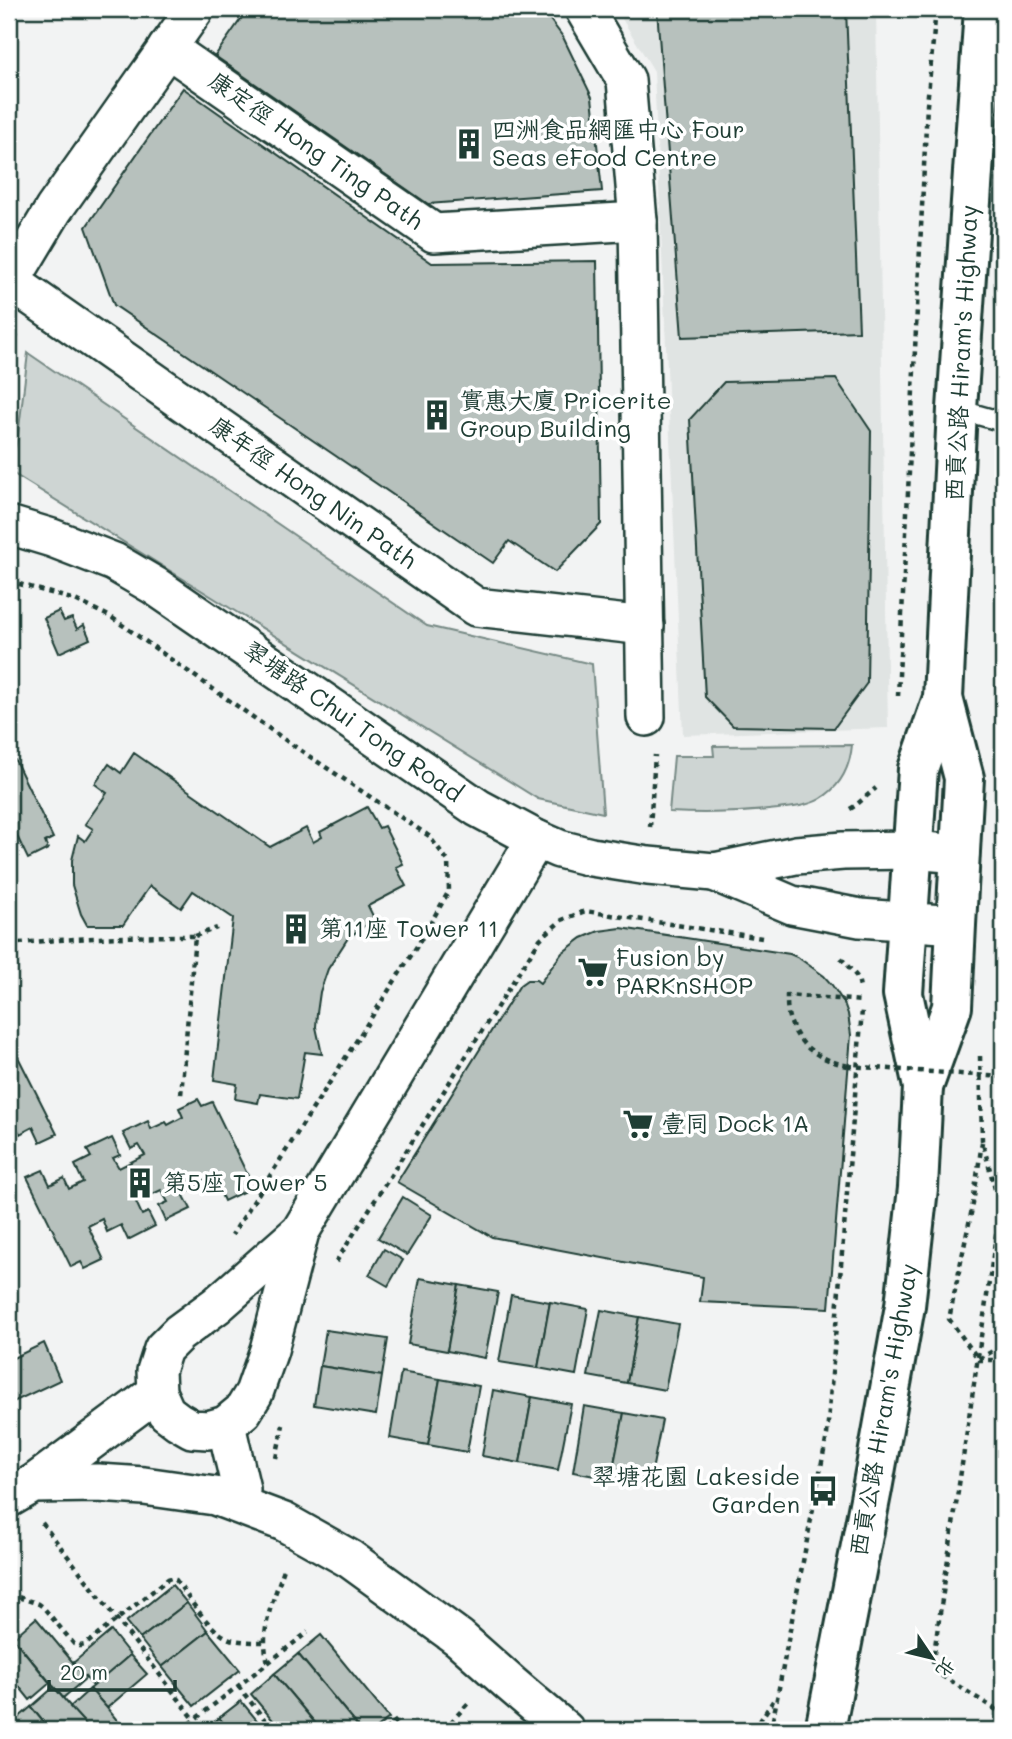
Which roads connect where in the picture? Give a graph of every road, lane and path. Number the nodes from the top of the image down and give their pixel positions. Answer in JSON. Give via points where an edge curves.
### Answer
{"nodes":[{"id":1,"x":195,"y":9,"type":"edge"},
{"id":2,"x":584,"y":9,"type":"edge"},
{"id":3,"x":936,"y":9,"type":"edge"},
{"id":4,"x":984,"y":9,"type":"edge"},
{"id":5,"x":167,"y":48,"type":"junction"},
{"id":6,"x":638,"y":221,"type":"junction"},
{"id":7,"x":9,"y":283,"type":"edge"},
{"id":8,"x":957,"y":409,"type":"junction"},
{"id":9,"x":1003,"y":422,"type":"edge"},
{"id":10,"x":9,"y":525,"type":"edge"},
{"id":11,"x":9,"y":581,"type":"edge"},
{"id":12,"x":645,"y":626,"type":"junction"},
{"id":13,"x":943,"y":698,"type":"junction"},
{"id":14,"x":898,"y":701,"type":"dead end"},
{"id":15,"x":646,"y":717,"type":"dead end"},
{"id":16,"x":655,"y":753,"type":"dead end"},
{"id":17,"x":881,"y":783,"type":"dead end"},
{"id":18,"x":844,"y":812,"type":"dead end"},
{"id":19,"x":649,"y":835,"type":"dead end"},
{"id":20,"x":536,"y":839,"type":"junction"},
{"id":21,"x":912,"y":850,"type":"junction"},
{"id":22,"x":960,"y":854,"type":"junction"},
{"id":23,"x":714,"y":872,"type":"junction"},
{"id":24,"x":907,"y":923,"type":"junction"},
{"id":25,"x":956,"y":926,"type":"junction"},
{"id":26,"x":217,"y":928,"type":"dead end"},
{"id":27,"x":195,"y":936,"type":"junction"},
{"id":28,"x":765,"y":939,"type":"dead end"},
{"id":29,"x":9,"y":944,"type":"edge"},
{"id":30,"x":832,"y":953,"type":"dead end"},
{"id":31,"x":863,"y":1001,"type":"junction"},
{"id":32,"x":980,"y":1056,"type":"dead end"},
{"id":33,"x":1003,"y":1077,"type":"edge"},
{"id":34,"x":923,"y":1087,"type":"junction"},
{"id":35,"x":181,"y":1095,"type":"dead end"},
{"id":36,"x":982,"y":1140,"type":"junction"},
{"id":37,"x":300,"y":1232,"type":"junction"},
{"id":38,"x":232,"y":1236,"type":"dead end"},
{"id":39,"x":336,"y":1262,"type":"dead end"},
{"id":40,"x":1003,"y":1345,"type":"edge"},
{"id":41,"x":979,"y":1360,"type":"junction"},
{"id":42,"x":1003,"y":1360,"type":"edge"},
{"id":43,"x":157,"y":1392,"type":"junction"},
{"id":44,"x":286,"y":1413,"type":"dead end"},
{"id":45,"x":226,"y":1425,"type":"junction"},
{"id":46,"x":20,"y":1491,"type":"edge"},
{"id":47,"x":252,"y":1509,"type":"junction"},
{"id":48,"x":298,"y":1529,"type":"junction"},
{"id":49,"x":9,"y":1594,"type":"edge"},
{"id":50,"x":116,"y":1620,"type":"junction"},
{"id":51,"x":308,"y":1632,"type":"dead end"},
{"id":52,"x":264,"y":1642,"type":"junction"},
{"id":53,"x":268,"y":1662,"type":"junction"},
{"id":54,"x":238,"y":1686,"type":"junction"},
{"id":55,"x":776,"y":1698,"type":"junction"},
{"id":56,"x":1003,"y":1714,"type":"edge"},
{"id":57,"x":195,"y":1720,"type":"junction"},
{"id":58,"x":397,"y":1720,"type":"dead end"},
{"id":59,"x":181,"y":1730,"type":"edge"},
{"id":60,"x":273,"y":1730,"type":"edge"},
{"id":61,"x":385,"y":1730,"type":"edge"},
{"id":62,"x":565,"y":1730,"type":"edge"},
{"id":63,"x":754,"y":1730,"type":"edge"},
{"id":64,"x":771,"y":1730,"type":"edge"},
{"id":65,"x":825,"y":1730,"type":"edge"}],
"edges":[{"from":1,"to":5,"type":"street"},
{"from":2,"to":6,"type":"street","via":[[626,80]]},
{"from":3,"to":14,"type":"path","via":[[927,105]]},
{"from":4,"to":8,"type":"main road","name":"西貢公路 Hiram's Highway"},
{"from":5,"to":6,"type":"street","name":"康定徑 Hong Ting Path","via":[[433,233]]},
{"from":5,"to":7,"type":"street","via":[[54,209]]},
{"from":6,"to":12,"type":"street"},
{"from":7,"to":12,"type":"street","name":"康年徑 Hong Nin Path","via":[[476,607]]},
{"from":8,"to":9,"type":"lane"},
{"from":8,"to":13,"type":"main road","name":"西貢公路 Hiram's Highway"},
{"from":10,"to":20,"type":"street","name":"翠塘路 Chui Tong Road","via":[[114,562],[155,586],[478,808]]},
{"from":11,"to":38,"type":"path","via":[[75,600],[111,617],[429,836],[448,861],[449,891]]},
{"from":12,"to":15,"type":"street"},
{"from":13,"to":21,"type":"main road","name":"西貢公路 Hiram's Highway","via":[[918,769]]},
{"from":13,"to":22,"type":"main road","name":"西貢公路 Hiram's Highway","via":[[964,778]]},
{"from":16,"to":19,"type":"path"},
{"from":17,"to":18,"type":"path"},
{"from":20,"to":23,"type":"street","name":"翠塘路 Chui Tong Road","via":[[620,863]]},
{"from":20,"to":37,"type":"street"},
{"from":21,"to":22,"type":"street","name":"翠塘路 Chui Tong Road"},
{"from":21,"to":23,"type":"street","name":"翠塘路 Chui Tong Road","via":[[796,855]]},
{"from":21,"to":24,"type":"main road","name":"西貢公路 Hiram's Highway"},
{"from":22,"to":25,"type":"main road","name":"西貢公路 Hiram's Highway"},
{"from":23,"to":24,"type":"street","name":"翠塘路 Chui Tong Road","via":[[792,905]]},
{"from":24,"to":25,"type":"street","name":"翠塘路 Chui Tong Road"},
{"from":24,"to":34,"type":"main road","name":"西貢公路 Hiram's Highway","via":[[903,994]]},
{"from":25,"to":34,"type":"main road","name":"西貢公路 Hiram's Highway","via":[[952,1007]]},
{"from":26,"to":27,"type":"path"},
{"from":27,"to":29,"type":"path"},
{"from":27,"to":35,"type":"path"},
{"from":28,"to":39,"type":"path","via":[[585,911],[562,920],[540,939]]},
{"from":30,"to":31,"type":"path","via":[[858,978]]},
{"from":31,"to":33,"type":"path","bridge":true,"via":[[787,995],[791,1024],[806,1046],[828,1061]]},
{"from":31,"to":55,"type":"path","via":[[827,1435]]},
{"from":32,"to":36,"type":"path"},
{"from":34,"to":65,"type":"main road","name":"西貢公路 Hiram's Highway","via":[[905,1306]]},
{"from":36,"to":41,"type":"path","via":[[1000,1208]]},
{"from":36,"to":41,"type":"path","via":[[949,1319]]},
{"from":37,"to":43,"type":"street","via":[[169,1343],[156,1371]]},
{"from":37,"to":45,"type":"street","via":[[254,1393],[243,1411]]},
{"from":40,"to":41,"type":"path"},
{"from":41,"to":42,"type":"path"},
{"from":41,"to":56,"type":"path","via":[[933,1660],[939,1674]]},
{"from":43,"to":45,"type":"street","via":[[166,1412],[192,1429]]},
{"from":43,"to":46,"type":"street"},
{"from":44,"to":47,"type":"path"},
{"from":45,"to":47,"type":"street","via":[[241,1489]]},
{"from":46,"to":47,"type":"street","via":[[99,1483],[144,1486],[215,1496]]},
{"from":46,"to":50,"type":"path"},
{"from":47,"to":48,"type":"street"},
{"from":48,"to":52,"type":"path"},
{"from":48,"to":62,"type":"street","via":[[350,1559],[459,1638]]},
{"from":49,"to":50,"type":"path","via":[[39,1604],[80,1646]]},
{"from":50,"to":52,"type":"path","via":[[173,1579],[222,1635]]},
{"from":50,"to":57,"type":"path"},
{"from":51,"to":53,"type":"path"},
{"from":52,"to":53,"type":"path"},
{"from":53,"to":54,"type":"path"},
{"from":54,"to":57,"type":"path"},
{"from":54,"to":60,"type":"path"},
{"from":55,"to":63,"type":"path"},
{"from":55,"to":64,"type":"path"},
{"from":57,"to":59,"type":"path"},
{"from":58,"to":61,"type":"path"}]}
